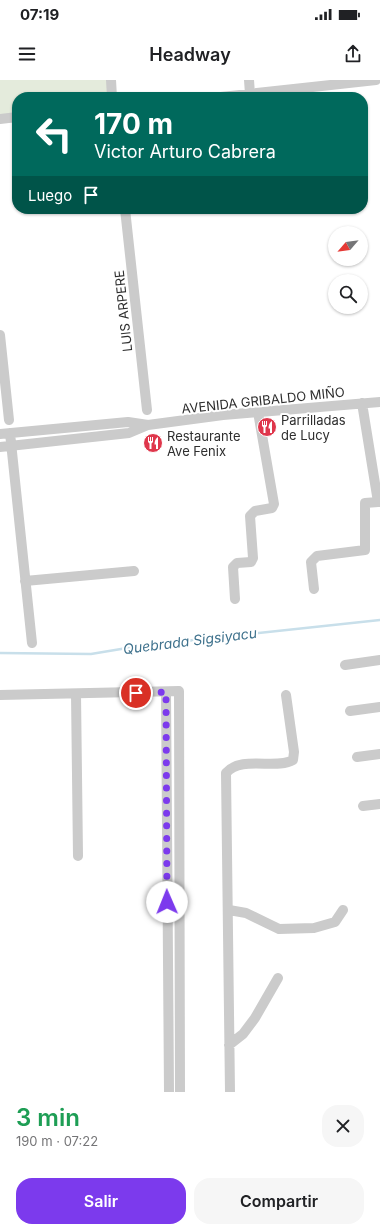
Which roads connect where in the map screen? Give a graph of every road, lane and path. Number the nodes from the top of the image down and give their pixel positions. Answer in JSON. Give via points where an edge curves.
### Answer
{"nodes":[{"id":1,"x":111,"y":80,"type":"edge"},
{"id":2,"x":249,"y":80,"type":"edge"},
{"id":3,"x":376,"y":80,"type":"edge"},
{"id":4,"x":112,"y":92,"type":"edge"},
{"id":5,"x":250,"y":92,"type":"edge"},
{"id":6,"x":268,"y":92,"type":"edge"},
{"id":7,"x":12,"y":118,"type":"edge"},
{"id":8,"x":0,"y":119,"type":"edge"},
{"id":9,"x":126,"y":214,"type":"edge"},
{"id":10,"x":0,"y":335,"type":"edge"},
{"id":11,"x":380,"y":402,"type":"edge"},
{"id":12,"x":362,"y":403,"type":"junction"},
{"id":13,"x":147,"y":410,"type":"dead end"},
{"id":14,"x":258,"y":412,"type":"junction"},
{"id":15,"x":9,"y":420,"type":"dead end"},
{"id":16,"x":148,"y":425,"type":"junction"},
{"id":17,"x":5,"y":434,"type":"edge"},
{"id":18,"x":11,"y":445,"type":"junction"},
{"id":19,"x":0,"y":446,"type":"edge"},
{"id":20,"x":379,"y":502,"type":"edge"},
{"id":21,"x":134,"y":571,"type":"dead end"},
{"id":22,"x":26,"y":582,"type":"junction"},
{"id":23,"x":314,"y":590,"type":"dead end"},
{"id":24,"x":235,"y":599,"type":"dead end"},
{"id":25,"x":32,"y":643,"type":"dead end"},
{"id":26,"x":380,"y":660,"type":"edge"},
{"id":27,"x":345,"y":665,"type":"dead end"},
{"id":28,"x":166,"y":692,"type":"junction"},
{"id":29,"x":76,"y":694,"type":"junction"},
{"id":30,"x":0,"y":695,"type":"edge"},
{"id":31,"x":286,"y":696,"type":"dead end"},
{"id":32,"x":380,"y":707,"type":"edge"},
{"id":33,"x":350,"y":711,"type":"dead end"},
{"id":34,"x":380,"y":754,"type":"edge"},
{"id":35,"x":357,"y":757,"type":"dead end"},
{"id":36,"x":380,"y":804,"type":"edge"},
{"id":37,"x":363,"y":806,"type":"dead end"},
{"id":38,"x":78,"y":856,"type":"dead end"},
{"id":39,"x":179,"y":887,"type":"junction"},
{"id":40,"x":167,"y":888,"type":"junction"},
{"id":41,"x":229,"y":910,"type":"junction"},
{"id":42,"x":344,"y":910,"type":"dead end"},
{"id":43,"x":278,"y":978,"type":"dead end"},
{"id":44,"x":180,"y":1001,"type":"junction"},
{"id":45,"x":168,"y":1002,"type":"junction"},
{"id":46,"x":229,"y":1045,"type":"junction"},
{"id":47,"x":169,"y":1092,"type":"edge"},
{"id":48,"x":180,"y":1092,"type":"edge"},
{"id":49,"x":230,"y":1092,"type":"edge"}],
"edges":[{"from":1,"to":4,"type":"street"},
{"from":2,"to":5,"type":"street"},
{"from":3,"to":6,"type":"street"},
{"from":7,"to":8,"type":"street"},
{"from":9,"to":13,"type":"street","name":"LUIS ARPERE"},
{"from":10,"to":15,"type":"street"},
{"from":11,"to":12,"type":"street","name":"AVENIDA GRIBALDO MIÑO"},
{"from":12,"to":14,"type":"street","name":"AVENIDA GRIBALDO MIÑO"},
{"from":12,"to":20,"type":"street"},
{"from":14,"to":16,"type":"street","name":"AVENIDA GRIBALDO MIÑO"},
{"from":14,"to":24,"type":"street","via":[[274,504],[272,508],[255,511],[250,516],[253,558],[251,562],[237,563],[232,569]]},
{"from":16,"to":17,"type":"street","name":"AVENIDA GRIBALDO MIÑO","via":[[128,422]]},
{"from":16,"to":18,"type":"street","name":"AVENIDA GRIBALDO MIÑO","via":[[129,433]]},
{"from":17,"to":18,"type":"street"},
{"from":18,"to":19,"type":"street","name":"AVENIDA GRIBALDO MIÑO"},
{"from":18,"to":22,"type":"street"},
{"from":20,"to":23,"type":"street","via":[[365,503],[365,550],[320,555],[313,559],[311,562]]},
{"from":21,"to":22,"type":"street"},
{"from":22,"to":25,"type":"street"},
{"from":26,"to":27,"type":"street"},
{"from":28,"to":29,"type":"street"},
{"from":28,"to":39,"type":"street","via":[[178,691]]},
{"from":28,"to":40,"type":"street"},
{"from":29,"to":30,"type":"street"},
{"from":29,"to":38,"type":"street"},
{"from":31,"to":41,"type":"street","via":[[293,760],[285,763],[236,765],[226,773]]},
{"from":32,"to":33,"type":"street"},
{"from":34,"to":35,"type":"street"},
{"from":36,"to":37,"type":"street"},
{"from":39,"to":40,"type":"street"},
{"from":39,"to":44,"type":"street"},
{"from":40,"to":45,"type":"street"},
{"from":41,"to":42,"type":"street","via":[[246,913],[279,929],[314,928],[335,922]]},
{"from":41,"to":46,"type":"street"},
{"from":43,"to":46,"type":"street","via":[[255,1018],[243,1034]]},
{"from":44,"to":45,"type":"street"},
{"from":44,"to":48,"type":"street"},
{"from":45,"to":47,"type":"street"},
{"from":46,"to":49,"type":"street"}]}
